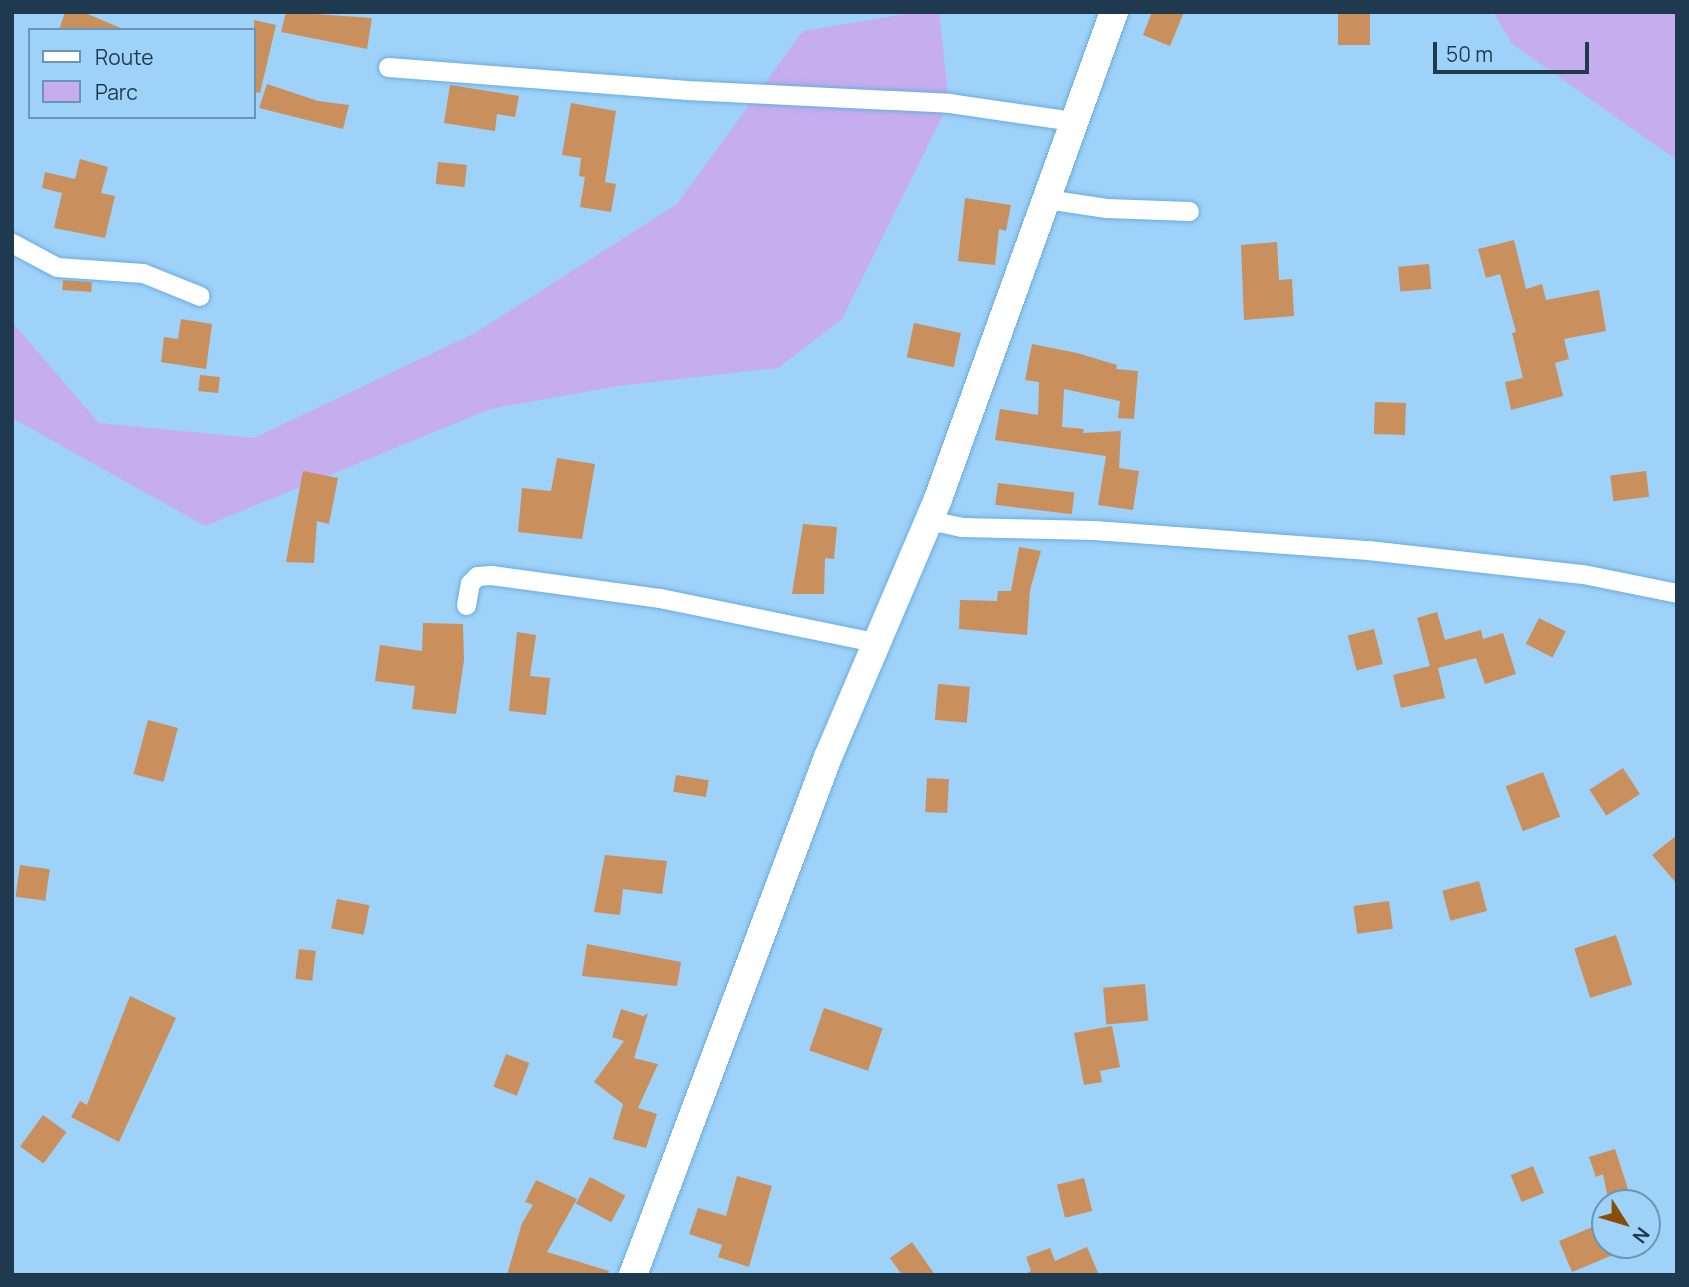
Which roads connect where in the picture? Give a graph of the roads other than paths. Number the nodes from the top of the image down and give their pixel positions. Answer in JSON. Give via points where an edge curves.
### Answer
{"nodes":[{"id":1,"x":1114,"y":12,"type":"edge"},
{"id":2,"x":388,"y":67,"type":"dead end"},
{"id":3,"x":1072,"y":121,"type":"junction"},
{"id":4,"x":1046,"y":198,"type":"junction"},
{"id":5,"x":1189,"y":211,"type":"dead end"},
{"id":6,"x":12,"y":243,"type":"edge"},
{"id":7,"x":200,"y":296,"type":"dead end"},
{"id":8,"x":929,"y":520,"type":"junction"},
{"id":9,"x":1677,"y":593,"type":"edge"},
{"id":10,"x":466,"y":605,"type":"dead end"},
{"id":11,"x":874,"y":642,"type":"junction"},
{"id":12,"x":633,"y":1275,"type":"edge"}],
"edges":[{"from":1,"to":3,"type":"street"},
{"from":2,"to":3,"type":"street","via":[[687,90],[949,103]]},
{"from":3,"to":4,"type":"street"},
{"from":4,"to":5,"type":"street","via":[[1106,208]]},
{"from":4,"to":8,"type":"street"},
{"from":6,"to":7,"type":"street","via":[[57,267],[143,273]]},
{"from":8,"to":9,"type":"street","via":[[961,527],[1094,530],[1516,565]]},
{"from":8,"to":11,"type":"street"},
{"from":10,"to":11,"type":"street","via":[[470,583],[477,576],[491,575],[660,598]]},
{"from":11,"to":12,"type":"street"}]}
